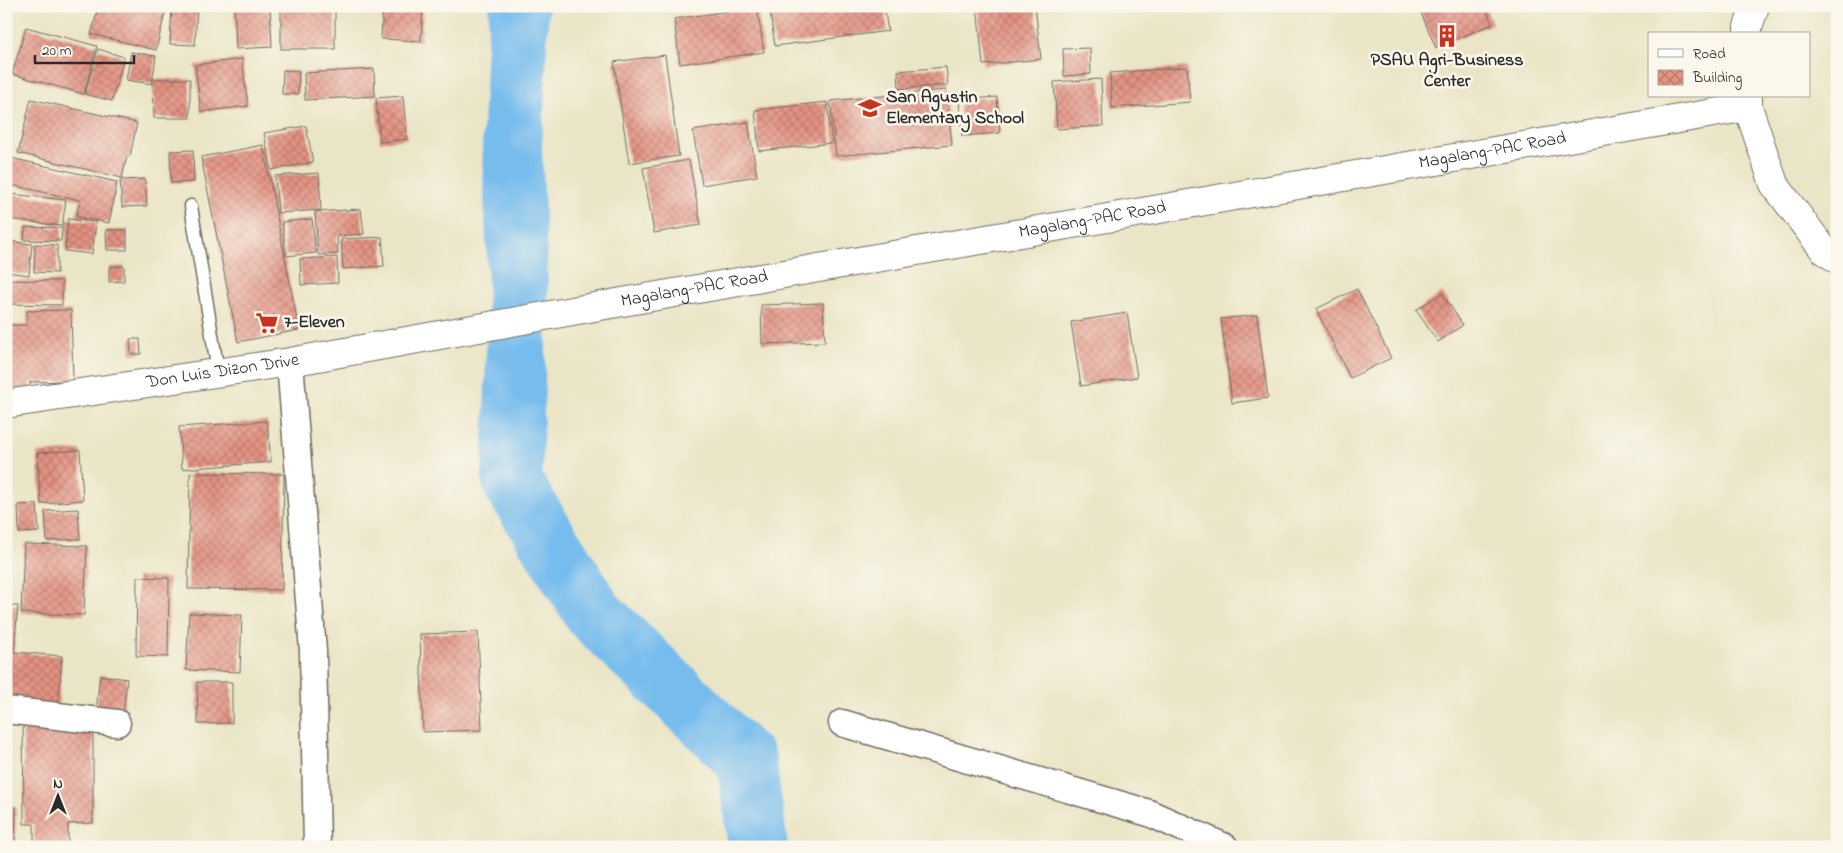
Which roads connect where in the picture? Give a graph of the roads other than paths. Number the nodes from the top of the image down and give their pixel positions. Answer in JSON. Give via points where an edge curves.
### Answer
{"nodes":[{"id":1,"x":1755,"y":6,"type":"edge"},
{"id":2,"x":1748,"y":32,"type":"edge"},
{"id":3,"x":1748,"y":102,"type":"edge"},
{"id":4,"x":191,"y":206,"type":"dead end"},
{"id":5,"x":1837,"y":258,"type":"edge"},
{"id":6,"x":438,"y":335,"type":"joint"},
{"id":7,"x":290,"y":362,"type":"junction"},
{"id":8,"x":218,"y":372,"type":"junction"},
{"id":9,"x":6,"y":404,"type":"edge"},
{"id":10,"x":6,"y":710,"type":"edge"},
{"id":11,"x":117,"y":723,"type":"dead end"},
{"id":12,"x":842,"y":723,"type":"dead end"},
{"id":13,"x":317,"y":847,"type":"edge"},
{"id":14,"x":1225,"y":847,"type":"edge"}],
"edges":[{"from":1,"to":2,"type":"street"},
{"from":3,"to":5,"type":"street","name":"Magalang-PAC Road","via":[[1774,184],[1824,250]]},
{"from":3,"to":6,"type":"street","name":"Magalang-PAC Road"},
{"from":4,"to":8,"type":"lane"},
{"from":6,"to":7,"type":"street","name":"Don Luis Dizon Drive"},
{"from":7,"to":8,"type":"street","name":"Don Luis Dizon Drive"},
{"from":7,"to":13,"type":"street","via":[[313,651]]},
{"from":8,"to":9,"type":"street","name":"Don Luis Dizon Drive"},
{"from":10,"to":11,"type":"street"},
{"from":12,"to":14,"type":"street","via":[[1149,813]]}]}
